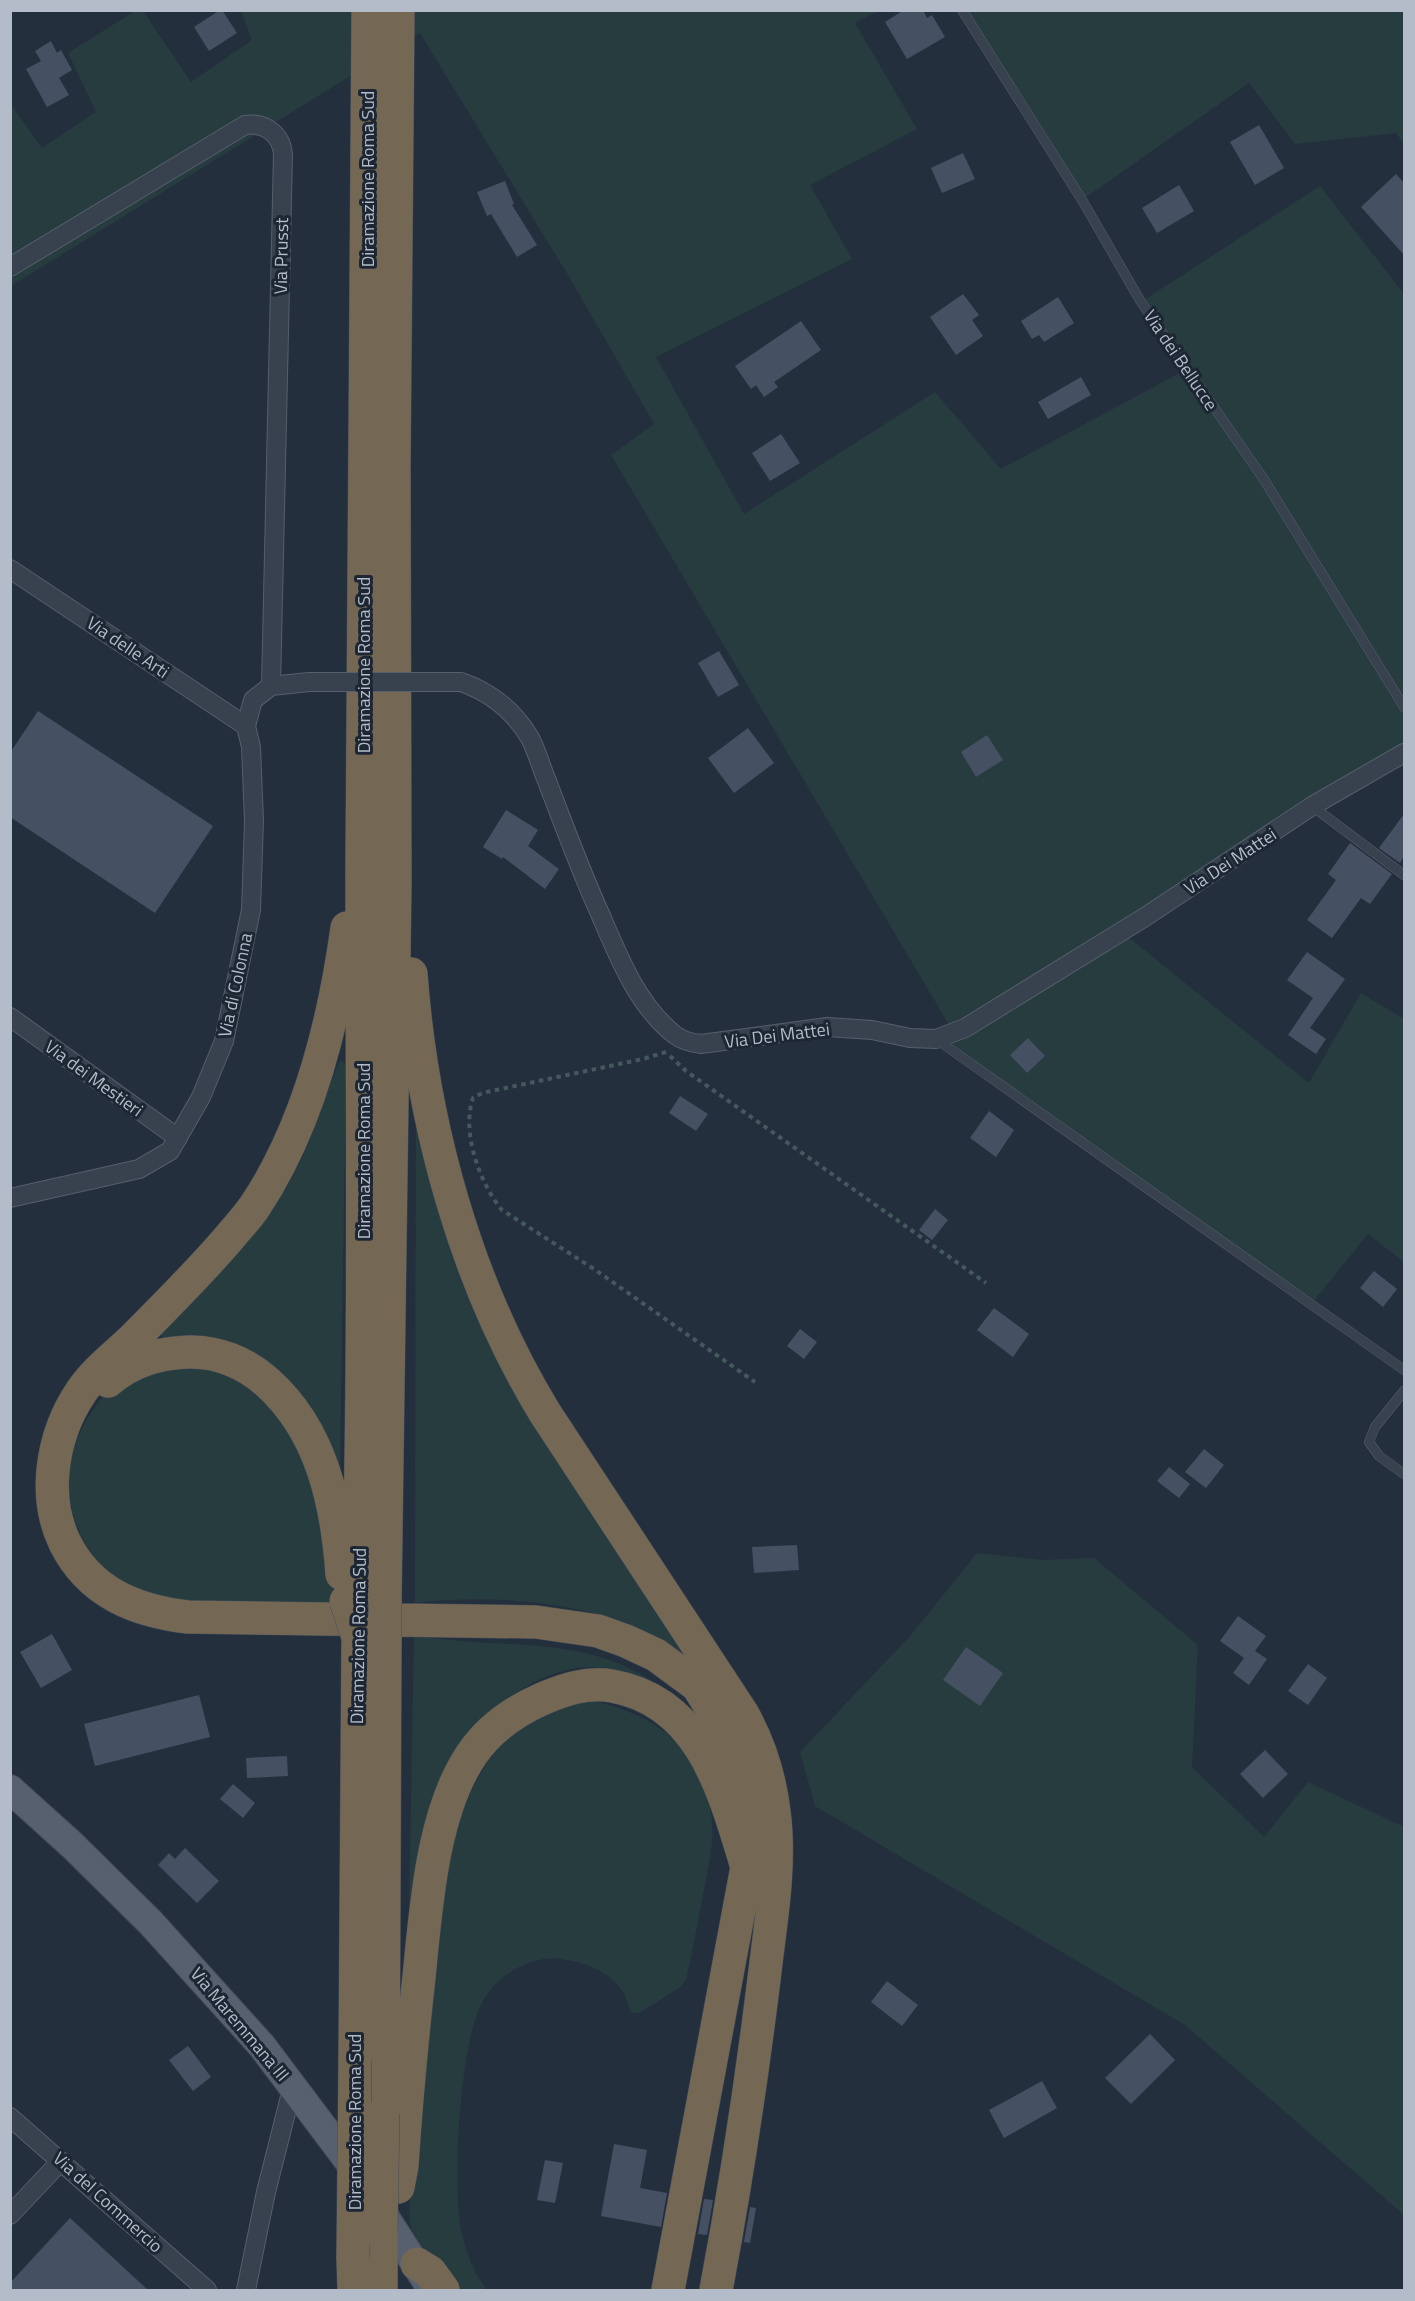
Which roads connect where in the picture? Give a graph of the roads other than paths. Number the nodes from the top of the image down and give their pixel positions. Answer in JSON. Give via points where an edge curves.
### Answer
{"nodes":[{"id":1,"x":368,"y":10,"type":"edge"},
{"id":2,"x":398,"y":10,"type":"edge"},
{"id":3,"x":962,"y":10,"type":"edge"},
{"id":4,"x":10,"y":267,"type":"edge"},
{"id":5,"x":10,"y":569,"type":"edge"},
{"id":6,"x":272,"y":686,"type":"junction"},
{"id":7,"x":1404,"y":707,"type":"edge"},
{"id":8,"x":246,"y":726,"type":"junction"},
{"id":9,"x":1404,"y":753,"type":"edge"},
{"id":10,"x":1312,"y":807,"type":"junction"},
{"id":11,"x":362,"y":865,"type":"junction"},
{"id":12,"x":1404,"y":875,"type":"edge"},
{"id":13,"x":395,"y":884,"type":"junction"},
{"id":14,"x":10,"y":1017,"type":"edge"},
{"id":15,"x":936,"y":1039,"type":"junction"},
{"id":16,"x":178,"y":1138,"type":"junction"},
{"id":17,"x":10,"y":1198,"type":"edge"},
{"id":18,"x":1404,"y":1370,"type":"edge"},
{"id":19,"x":1404,"y":1391,"type":"edge"},
{"id":20,"x":72,"y":1411,"type":"junction"},
{"id":21,"x":1404,"y":1474,"type":"edge"},
{"id":22,"x":363,"y":1602,"type":"junction"},
{"id":23,"x":371,"y":1637,"type":"junction"},
{"id":24,"x":698,"y":1686,"type":"junction"},
{"id":25,"x":742,"y":1713,"type":"junction"},
{"id":26,"x":10,"y":1789,"type":"edge"},
{"id":27,"x":747,"y":1867,"type":"junction"},
{"id":28,"x":292,"y":2085,"type":"junction"},
{"id":29,"x":10,"y":2117,"type":"edge"},
{"id":30,"x":62,"y":2161,"type":"junction"},
{"id":31,"x":10,"y":2215,"type":"edge"},
{"id":32,"x":381,"y":2232,"type":"junction"},
{"id":33,"x":251,"y":2258,"type":"junction"},
{"id":34,"x":425,"y":2277,"type":"edge"},
{"id":35,"x":205,"y":2290,"type":"edge"},
{"id":36,"x":246,"y":2290,"type":"edge"},
{"id":37,"x":260,"y":2290,"type":"edge"},
{"id":38,"x":354,"y":2290,"type":"edge"},
{"id":39,"x":381,"y":2290,"type":"edge"},
{"id":40,"x":443,"y":2290,"type":"edge"},
{"id":41,"x":668,"y":2290,"type":"edge"},
{"id":42,"x":716,"y":2290,"type":"edge"}],
"edges":[{"from":1,"to":11,"type":"highway","name":"Diramazione Roma Sud"},
{"from":2,"to":13,"type":"highway","name":"Diramazione Roma Sud"},
{"from":3,"to":7,"type":"lane","name":"Via dei Bellucce","via":[[1082,200],[1141,302],[1263,478]]},
{"from":4,"to":6,"type":"street","name":"Via Prusst","via":[[245,125],[260,125],[277,136],[283,154]]},
{"from":5,"to":8,"type":"street","name":"Via delle Arti"},
{"from":6,"to":8,"type":"street","via":[[254,700]]},
{"from":6,"to":15,"type":"street","name":"Via Dei Mattei","bridge":true,"via":[[309,682],[461,682],[500,702],[530,739],[623,967],[648,1006],[677,1037],[701,1044],[827,1027]]},
{"from":8,"to":16,"type":"street","name":"Via di Colonna","via":[[251,747],[254,821],[251,910],[224,1041],[201,1097]]},
{"from":9,"to":10,"type":"street","name":"Via Dei Mattei"},
{"from":10,"to":12,"type":"lane"},
{"from":10,"to":15,"type":"street","name":"Via Dei Mattei","via":[[1145,917],[965,1028]]},
{"from":11,"to":20,"type":"highway","via":[[327,1033],[300,1118],[280,1163],[254,1208],[197,1276],[92,1379]]},
{"from":11,"to":22,"type":"highway","name":"Diramazione Roma Sud"},
{"from":13,"to":22,"type":"highway","name":"Diramazione Roma Sud"},
{"from":13,"to":25,"type":"highway","via":[[406,925],[422,1065],[438,1139],[462,1232],[488,1305],[545,1413]]},
{"from":14,"to":16,"type":"street","name":"Via dei Mestieri"},
{"from":15,"to":18,"type":"lane"},
{"from":16,"to":17,"type":"street","name":"Via di Colonna","via":[[170,1151],[139,1169]]},
{"from":19,"to":21,"type":"lane","via":[[1375,1427],[1369,1442],[1378,1456]]},
{"from":20,"to":22,"type":"highway","via":[[123,1370],[158,1354],[203,1352],[254,1372],[288,1403],[315,1448]]},
{"from":20,"to":24,"type":"highway","via":[[59,1439],[52,1475],[57,1525],[83,1570],[115,1597],[130,1604],[188,1617],[565,1625],[598,1631],[641,1648]]},
{"from":22,"to":23,"type":"highway","name":"Diramazione Roma Sud","bridge":true},
{"from":23,"to":32,"type":"highway","name":"Diramazione Roma Sud","bridge":true},
{"from":23,"to":38,"type":"highway","name":"Diramazione Roma Sud","bridge":true,"via":[[355,2060]]},
{"from":24,"to":25,"type":"highway"},
{"from":24,"to":27,"type":"highway","via":[[732,1747],[743,1781],[749,1827]]},
{"from":25,"to":42,"type":"highway","via":[[761,1756],[777,1840],[751,2090]]},
{"from":26,"to":28,"type":"main road","name":"Via Maremmana III","via":[[152,1923],[210,1985]]},
{"from":27,"to":32,"type":"highway","via":[[730,1813],[702,1747],[676,1717],[650,1699],[616,1687],[581,1686],[536,1701],[495,1728],[471,1755],[459,1779],[434,1859],[415,2011],[403,2155],[396,2194]]},
{"from":27,"to":41,"type":"highway"},
{"from":28,"to":33,"type":"street"},
{"from":28,"to":34,"type":"main road","name":"Via Maremmana III","via":[[350,2163]]},
{"from":29,"to":30,"type":"street","name":"Via del Commercio"},
{"from":30,"to":31,"type":"street"},
{"from":30,"to":35,"type":"street","name":"Via del Commercio"},
{"from":32,"to":39,"type":"highway","name":"Diramazione Roma Sud"},
{"from":33,"to":36,"type":"street"},
{"from":33,"to":37,"type":"street"},
{"from":34,"to":40,"type":"highway","via":[[430,2272]]}]}
